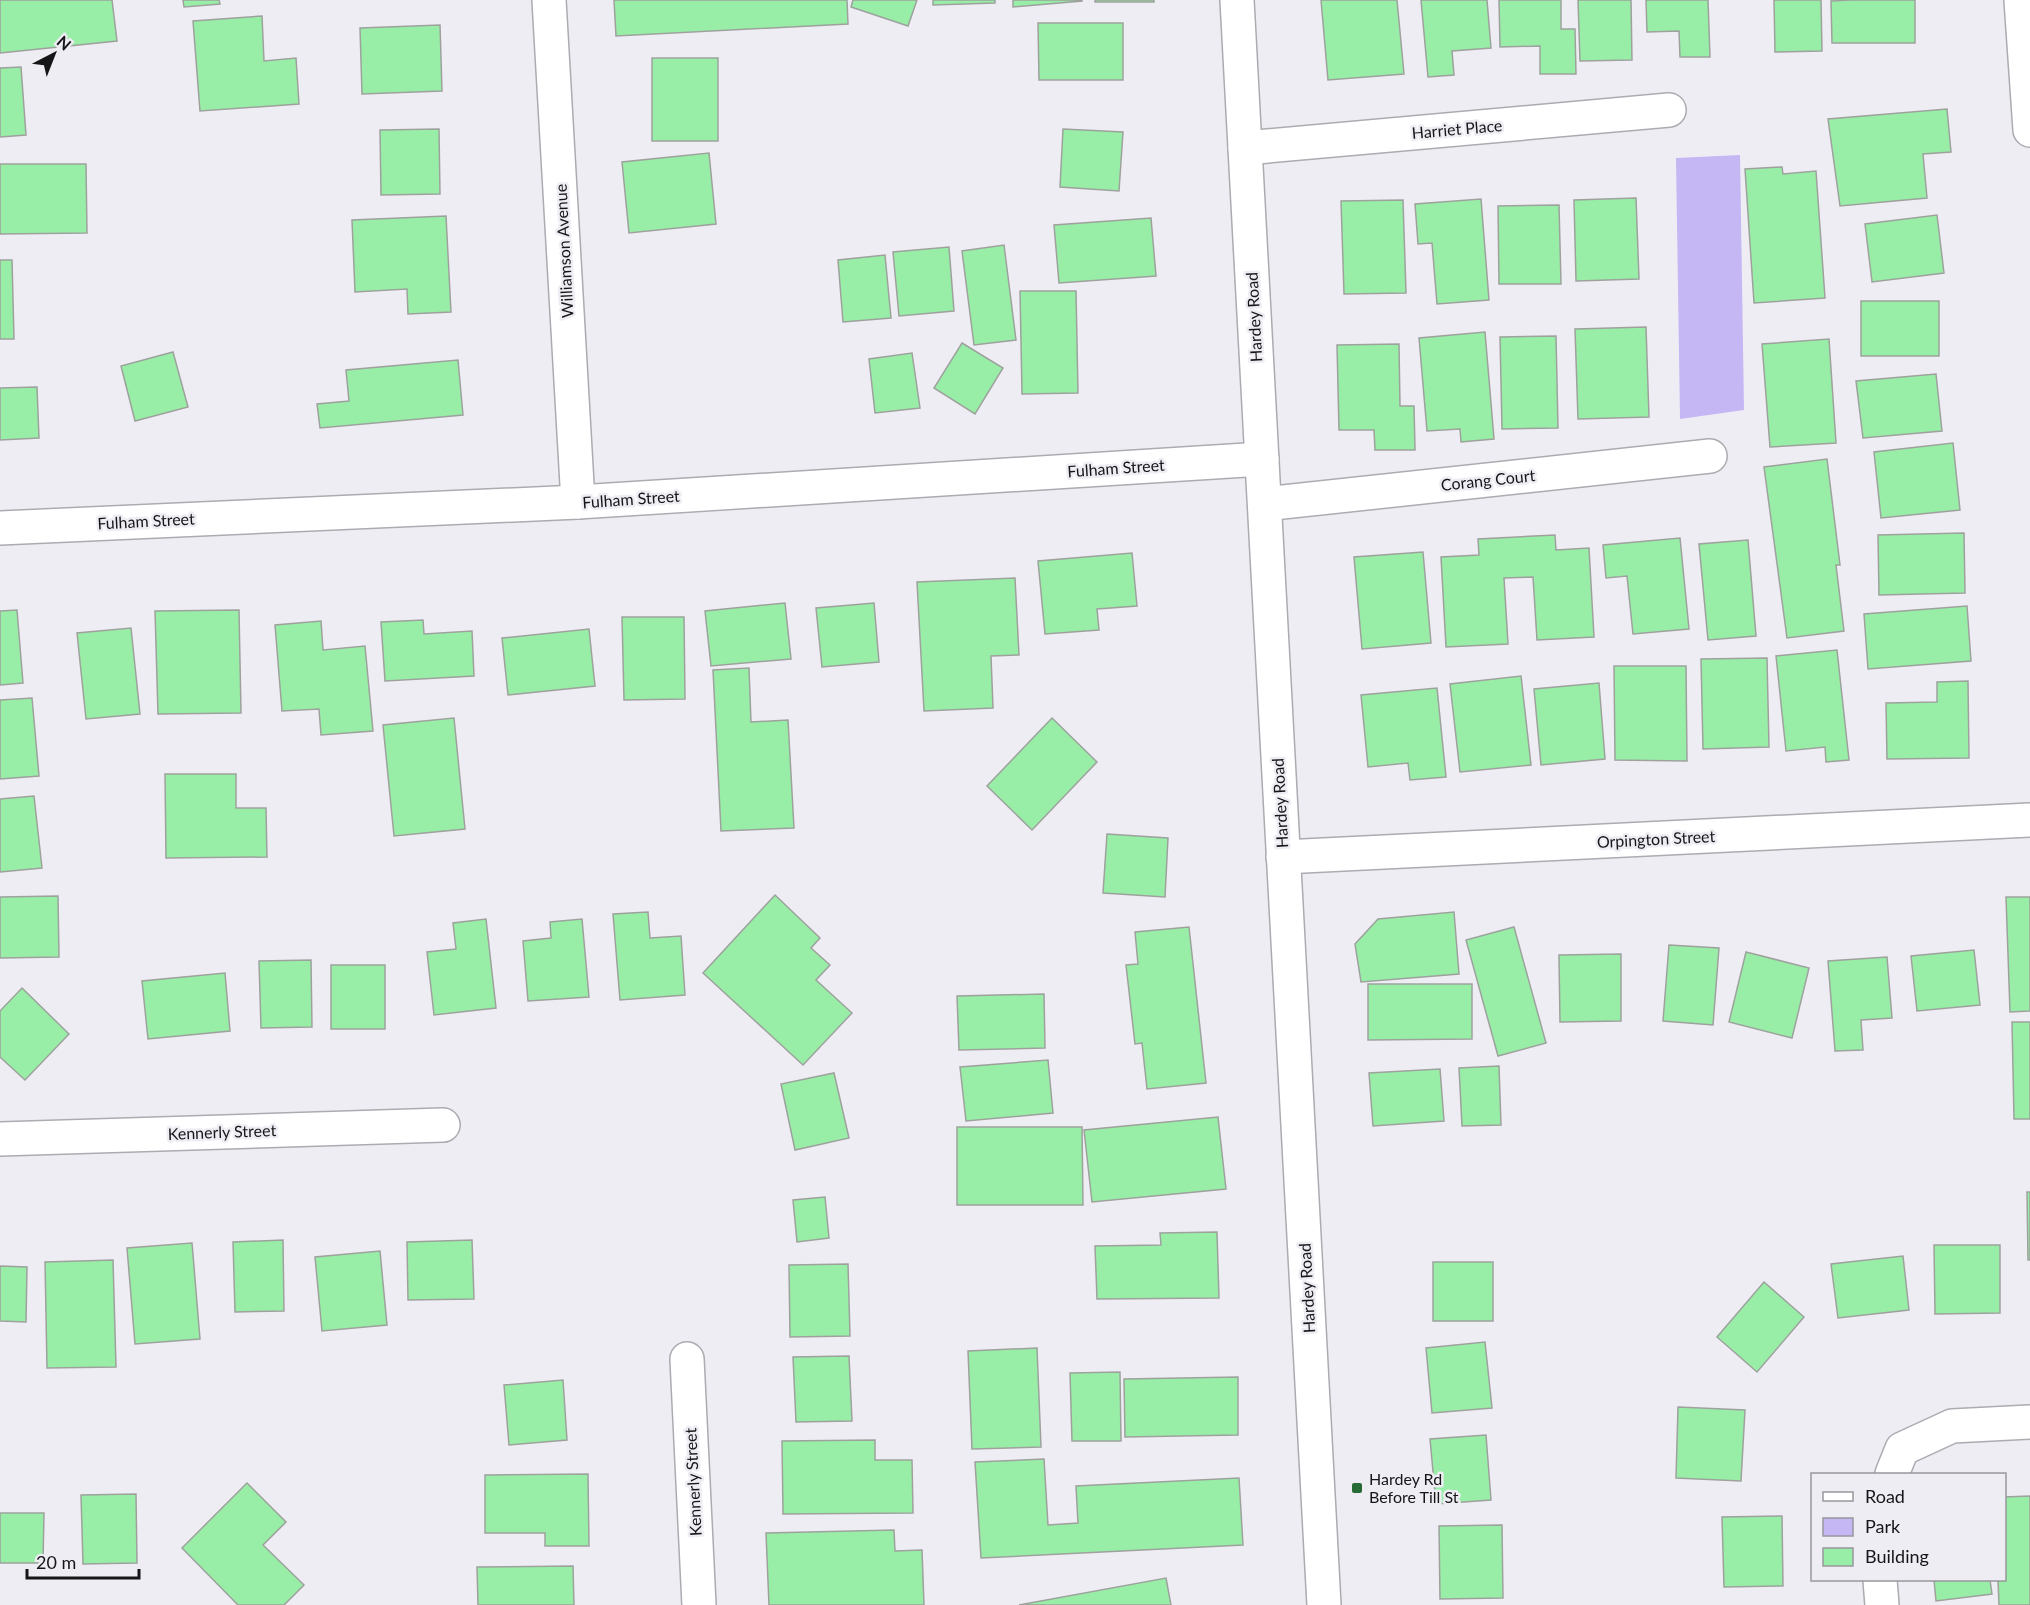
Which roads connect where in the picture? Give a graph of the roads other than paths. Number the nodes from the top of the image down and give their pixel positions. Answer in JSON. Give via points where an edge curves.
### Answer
{"nodes":[{"id":1,"x":549,"y":0,"type":"edge"},
{"id":2,"x":1237,"y":0,"type":"edge"},
{"id":3,"x":2021,"y":0,"type":"edge"},
{"id":4,"x":1669,"y":110,"type":"dead end"},
{"id":5,"x":2030,"y":130,"type":"edge"},
{"id":6,"x":1245,"y":148,"type":"junction"},
{"id":7,"x":1710,"y":456,"type":"dead end"},
{"id":8,"x":1262,"y":459,"type":"junction"},
{"id":9,"x":578,"y":502,"type":"junction"},
{"id":10,"x":1265,"y":504,"type":"junction"},
{"id":11,"x":0,"y":528,"type":"edge"},
{"id":12,"x":2030,"y":820,"type":"edge"},
{"id":13,"x":1282,"y":857,"type":"junction"},
{"id":14,"x":444,"y":1125,"type":"dead end"},
{"id":15,"x":0,"y":1140,"type":"edge"},
{"id":16,"x":687,"y":1359,"type":"dead end"},
{"id":17,"x":2030,"y":1422,"type":"edge"},
{"id":18,"x":1892,"y":1473,"type":"edge"},
{"id":19,"x":1880,"y":1581,"type":"edge"},
{"id":20,"x":699,"y":1605,"type":"edge"},
{"id":21,"x":1324,"y":1605,"type":"edge"},
{"id":22,"x":1882,"y":1605,"type":"edge"}],
"edges":[{"from":1,"to":9,"type":"street","name":"Williamson Avenue"},
{"from":2,"to":6,"type":"street","name":"Hardey Road"},
{"from":3,"to":5,"type":"street"},
{"from":4,"to":6,"type":"street","name":"Harriet Place"},
{"from":6,"to":8,"type":"street","name":"Hardey Road"},
{"from":7,"to":10,"type":"street","name":"Corang Court"},
{"from":8,"to":9,"type":"street","name":"Fulham Street"},
{"from":8,"to":10,"type":"street","name":"Hardey Road"},
{"from":9,"to":11,"type":"street","name":"Fulham Street"},
{"from":10,"to":13,"type":"street","name":"Hardey Road"},
{"from":12,"to":13,"type":"street","name":"Orpington Street"},
{"from":13,"to":21,"type":"street","name":"Hardey Road"},
{"from":14,"to":15,"type":"street","name":"Kennerly Street"},
{"from":16,"to":20,"type":"street","name":"Kennerly Street"},
{"from":17,"to":18,"type":"street","via":[[1952,1426],[1902,1449]]},
{"from":19,"to":22,"type":"street"}]}
